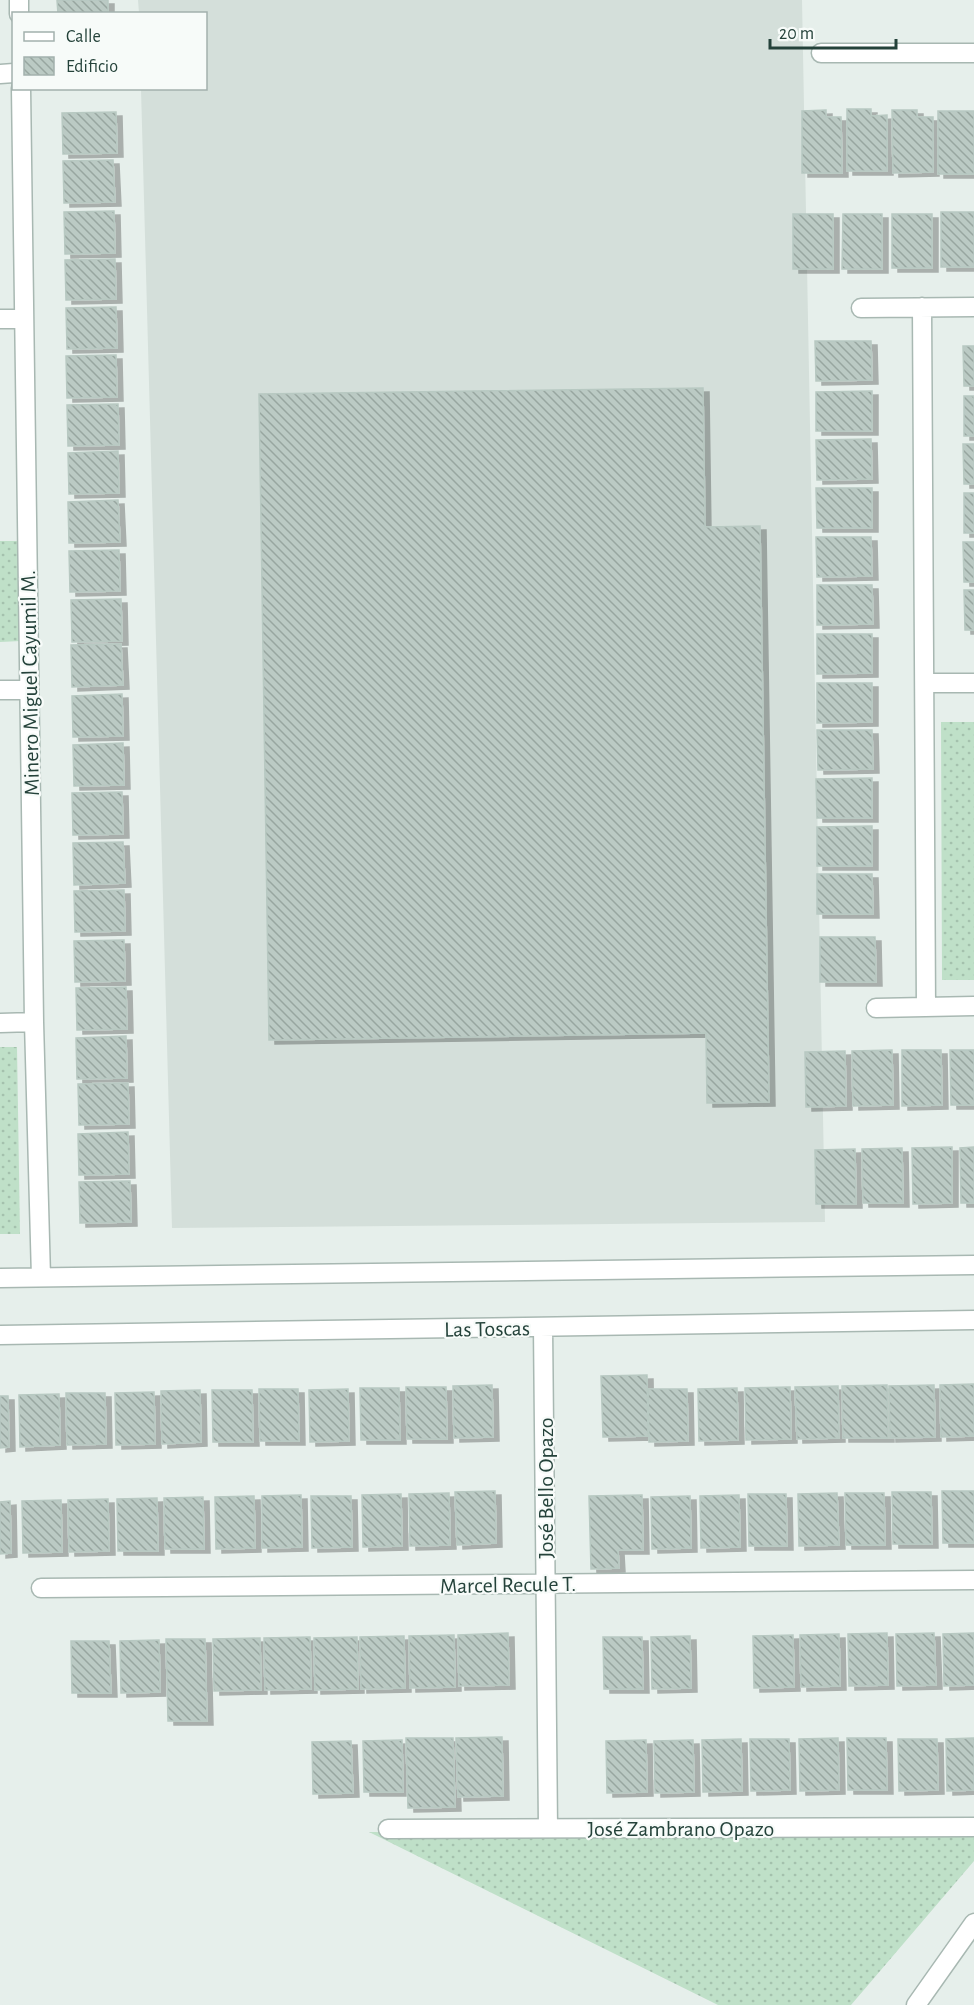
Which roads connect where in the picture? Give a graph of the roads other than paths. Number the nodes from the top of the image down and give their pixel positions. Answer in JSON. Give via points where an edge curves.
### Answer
{"nodes":[{"id":1,"x":821,"y":53,"type":"dead end"},
{"id":2,"x":974,"y":53,"type":"edge"},
{"id":3,"x":21,"y":90,"type":"edge"},
{"id":4,"x":922,"y":307,"type":"junction"},
{"id":5,"x":974,"y":307,"type":"edge"},
{"id":6,"x":861,"y":309,"type":"dead end"},
{"id":7,"x":0,"y":319,"type":"edge"},
{"id":8,"x":23,"y":319,"type":"junction"},
{"id":9,"x":974,"y":683,"type":"edge"},
{"id":10,"x":925,"y":684,"type":"junction"},
{"id":11,"x":0,"y":690,"type":"edge"},
{"id":12,"x":29,"y":690,"type":"junction"},
{"id":13,"x":974,"y":1006,"type":"edge"},
{"id":14,"x":926,"y":1007,"type":"junction"},
{"id":15,"x":876,"y":1008,"type":"dead end"},
{"id":16,"x":34,"y":1022,"type":"junction"},
{"id":17,"x":0,"y":1023,"type":"edge"},
{"id":18,"x":974,"y":1265,"type":"edge"},
{"id":19,"x":41,"y":1277,"type":"junction"},
{"id":20,"x":0,"y":1278,"type":"edge"},
{"id":21,"x":974,"y":1320,"type":"edge"},
{"id":22,"x":543,"y":1327,"type":"junction"},
{"id":23,"x":0,"y":1335,"type":"edge"},
{"id":24,"x":974,"y":1580,"type":"edge"},
{"id":25,"x":546,"y":1584,"type":"junction"},
{"id":26,"x":41,"y":1588,"type":"dead end"},
{"id":27,"x":974,"y":1827,"type":"edge"},
{"id":28,"x":548,"y":1828,"type":"junction"},
{"id":29,"x":388,"y":1829,"type":"dead end"},
{"id":30,"x":974,"y":1923,"type":"edge"},
{"id":31,"x":916,"y":2005,"type":"edge"}],
"edges":[{"from":1,"to":2,"type":"street"},
{"from":3,"to":8,"type":"street","name":"Minero Miguel Cayumil M."},
{"from":4,"to":5,"type":"street"},
{"from":4,"to":6,"type":"street"},
{"from":4,"to":10,"type":"street"},
{"from":7,"to":8,"type":"street"},
{"from":8,"to":12,"type":"street","name":"Minero Miguel Cayumil M."},
{"from":9,"to":10,"type":"street"},
{"from":10,"to":14,"type":"street"},
{"from":11,"to":12,"type":"street"},
{"from":12,"to":16,"type":"street","name":"Minero Miguel Cayumil M."},
{"from":13,"to":14,"type":"street"},
{"from":14,"to":15,"type":"street"},
{"from":16,"to":17,"type":"street"},
{"from":16,"to":19,"type":"street","name":"Minero Miguel Cayumil M."},
{"from":18,"to":19,"type":"street"},
{"from":19,"to":20,"type":"street"},
{"from":21,"to":22,"type":"street","name":"Las Toscas"},
{"from":22,"to":23,"type":"street","name":"Las Toscas"},
{"from":22,"to":25,"type":"street","name":"José Bello Opazo"},
{"from":24,"to":25,"type":"street","name":"Marcel Recule T."},
{"from":25,"to":26,"type":"street","name":"Marcel Recule T."},
{"from":25,"to":28,"type":"street","name":"José Bello Opazo"},
{"from":27,"to":28,"type":"street","name":"José Zambrano Opazo"},
{"from":28,"to":29,"type":"street","name":"José Zambrano Opazo"},
{"from":30,"to":31,"type":"street"}]}
